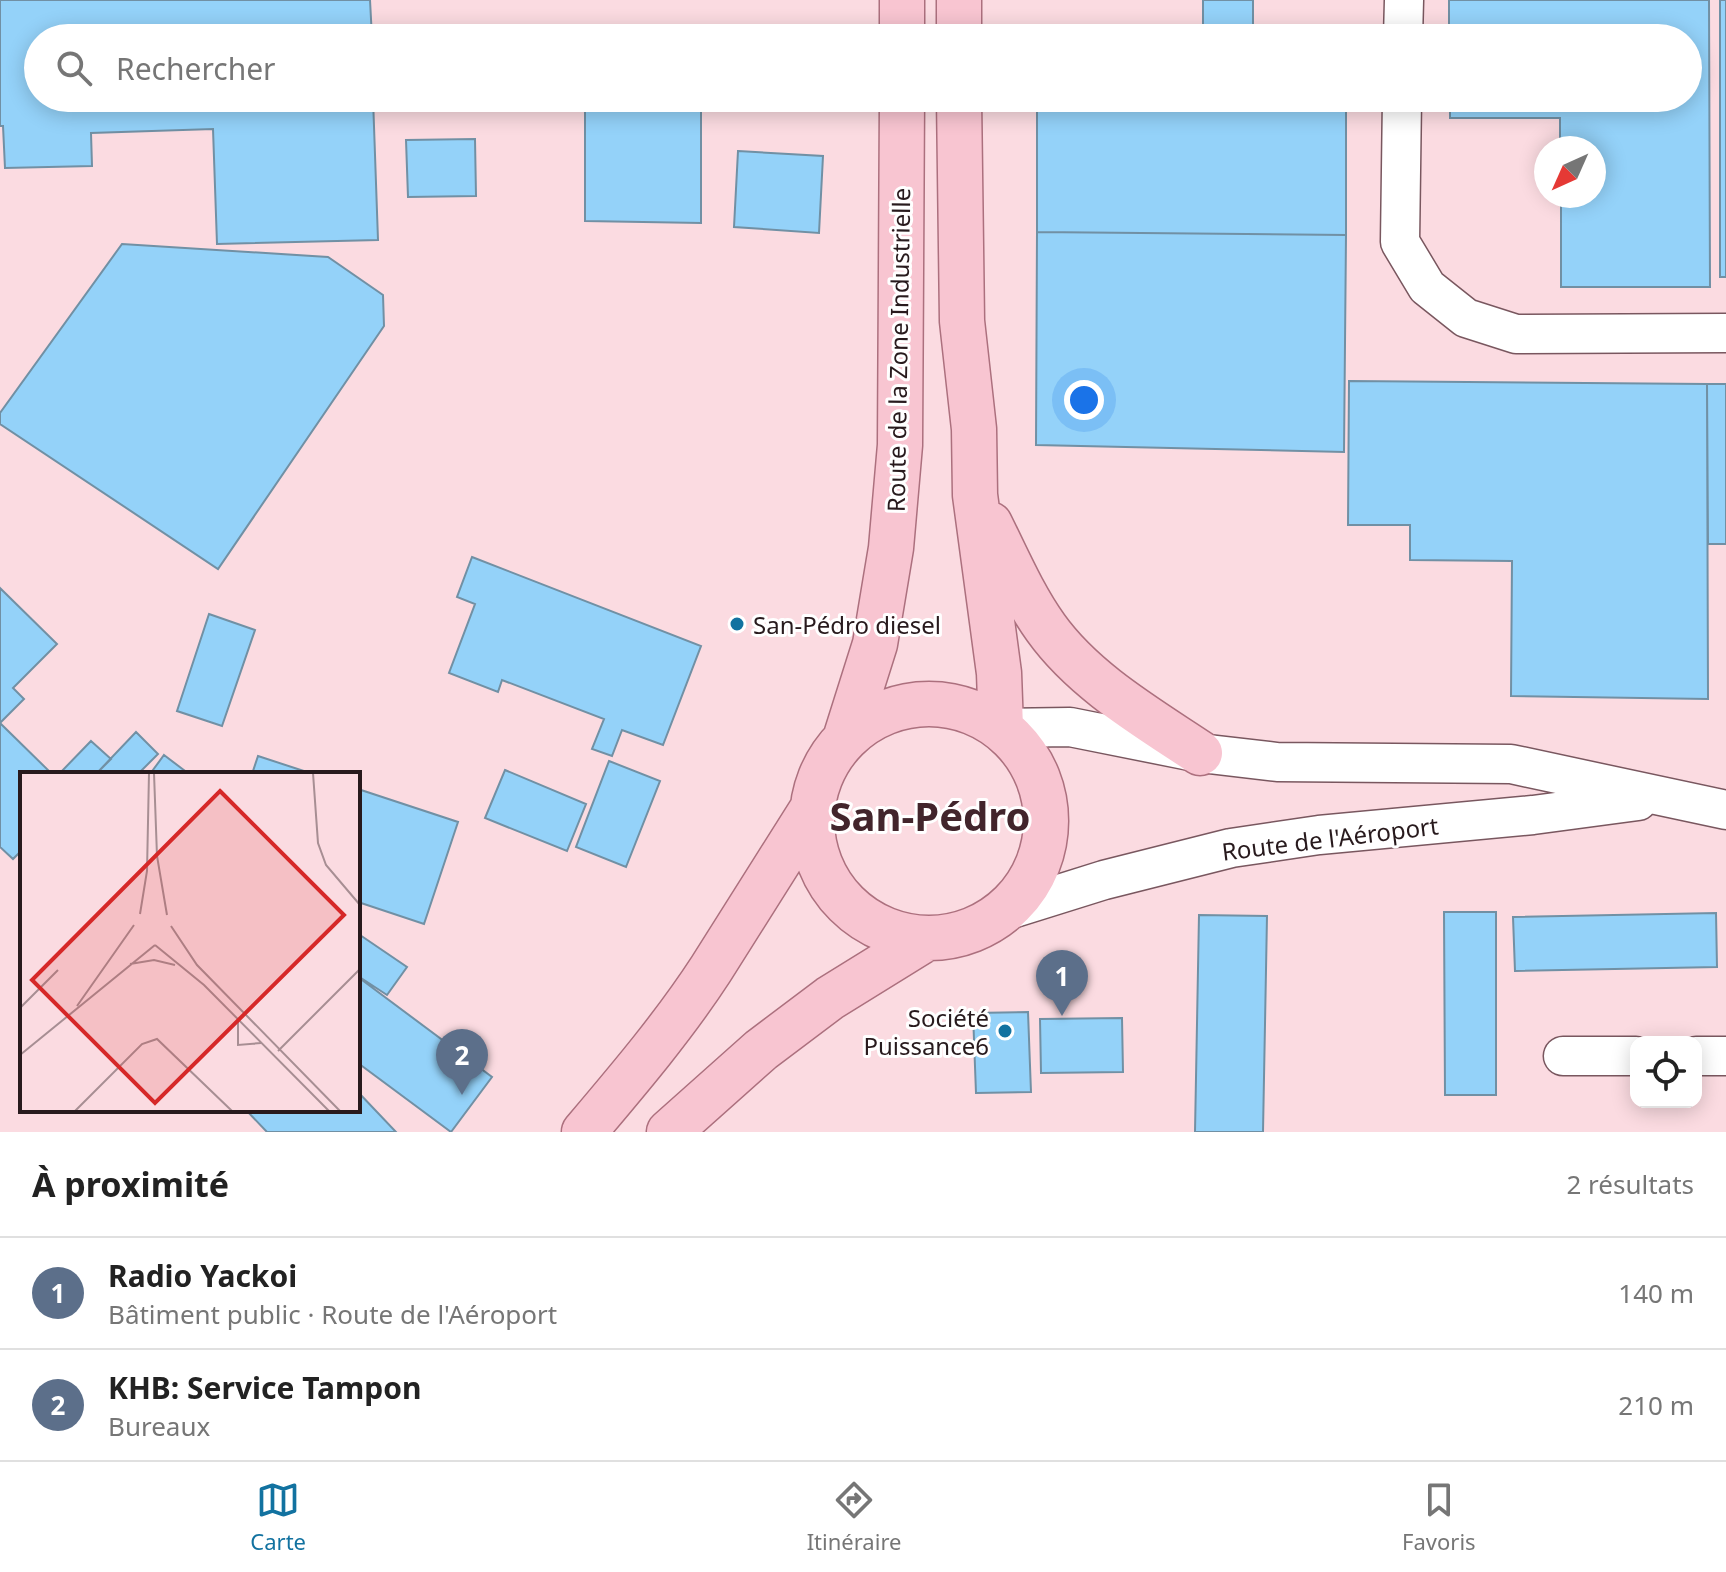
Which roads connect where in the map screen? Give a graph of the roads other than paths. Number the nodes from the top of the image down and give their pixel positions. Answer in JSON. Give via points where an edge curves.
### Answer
{"nodes":[{"id":1,"x":902,"y":0,"type":"edge"},
{"id":2,"x":1404,"y":0,"type":"edge"},
{"id":3,"x":902,"y":24,"type":"edge"},
{"id":4,"x":1403,"y":24,"type":"edge"},
{"id":5,"x":902,"y":112,"type":"edge"},
{"id":6,"x":959,"y":112,"type":"edge"},
{"id":7,"x":1402,"y":112,"type":"edge"},
{"id":8,"x":1726,"y":333,"type":"edge"},
{"id":9,"x":975,"y":495,"type":"junction"},
{"id":10,"x":1001,"y":728,"type":"junction"},
{"id":11,"x":845,"y":739,"type":"junction"},
{"id":12,"x":1200,"y":753,"type":"junction"},
{"id":13,"x":1661,"y":798,"type":"junction"},
{"id":14,"x":812,"y":809,"type":"junction"},
{"id":15,"x":1726,"y":810,"type":"edge"},
{"id":16,"x":1005,"y":911,"type":"junction"},
{"id":17,"x":927,"y":938,"type":"junction"},
{"id":18,"x":1563,"y":1056,"type":"dead end"},
{"id":19,"x":1630,"y":1056,"type":"edge"},
{"id":20,"x":1702,"y":1056,"type":"edge"},
{"id":21,"x":1726,"y":1056,"type":"edge"},
{"id":22,"x":584,"y":1132,"type":"edge"},
{"id":23,"x":669,"y":1132,"type":"edge"}],
"edges":[{"from":1,"to":3,"type":"main road"},
{"from":2,"to":4,"type":"street"},
{"from":5,"to":11,"type":"main road","name":"Route de la Zone Industrielle","via":[[895,504],[875,644]]},
{"from":6,"to":9,"type":"main road","via":[[962,321]]},
{"from":7,"to":8,"type":"street","via":[[1400,242],[1427,287],[1466,318],[1516,334]]},
{"from":9,"to":10,"type":"main road","via":[[999,673]]},
{"from":9,"to":12,"type":"main road","via":[[1046,628],[1075,662]]},
{"from":10,"to":11,"type":"main road","via":[[963,709],[921,703],[879,714]]},
{"from":10,"to":12,"type":"street","name":"Route de l'Aéroport","via":[[1070,727]]},
{"from":10,"to":16,"type":"main road","via":[[1032,764],[1046,819],[1043,854],[1034,875]]},
{"from":11,"to":14,"type":"main road","via":[[823,771]]},
{"from":12,"to":13,"type":"street","name":"Route de l'Aéroport","via":[[1277,762],[1511,764]]},
{"from":13,"to":15,"type":"street","name":"Route de l'Aéroport"},
{"from":13,"to":16,"type":"street","name":"Route de l'Aéroport","via":[[1231,848]]},
{"from":14,"to":17,"type":"main road","via":[[816,852],[829,881],[849,906],[885,929]]},
{"from":14,"to":22,"type":"main road","via":[[710,970]]},
{"from":16,"to":17,"type":"main road","via":[[969,932]]},
{"from":17,"to":23,"type":"main road","via":[[830,998],[761,1050]]},
{"from":18,"to":19,"type":"street"},
{"from":20,"to":21,"type":"street"}]}
